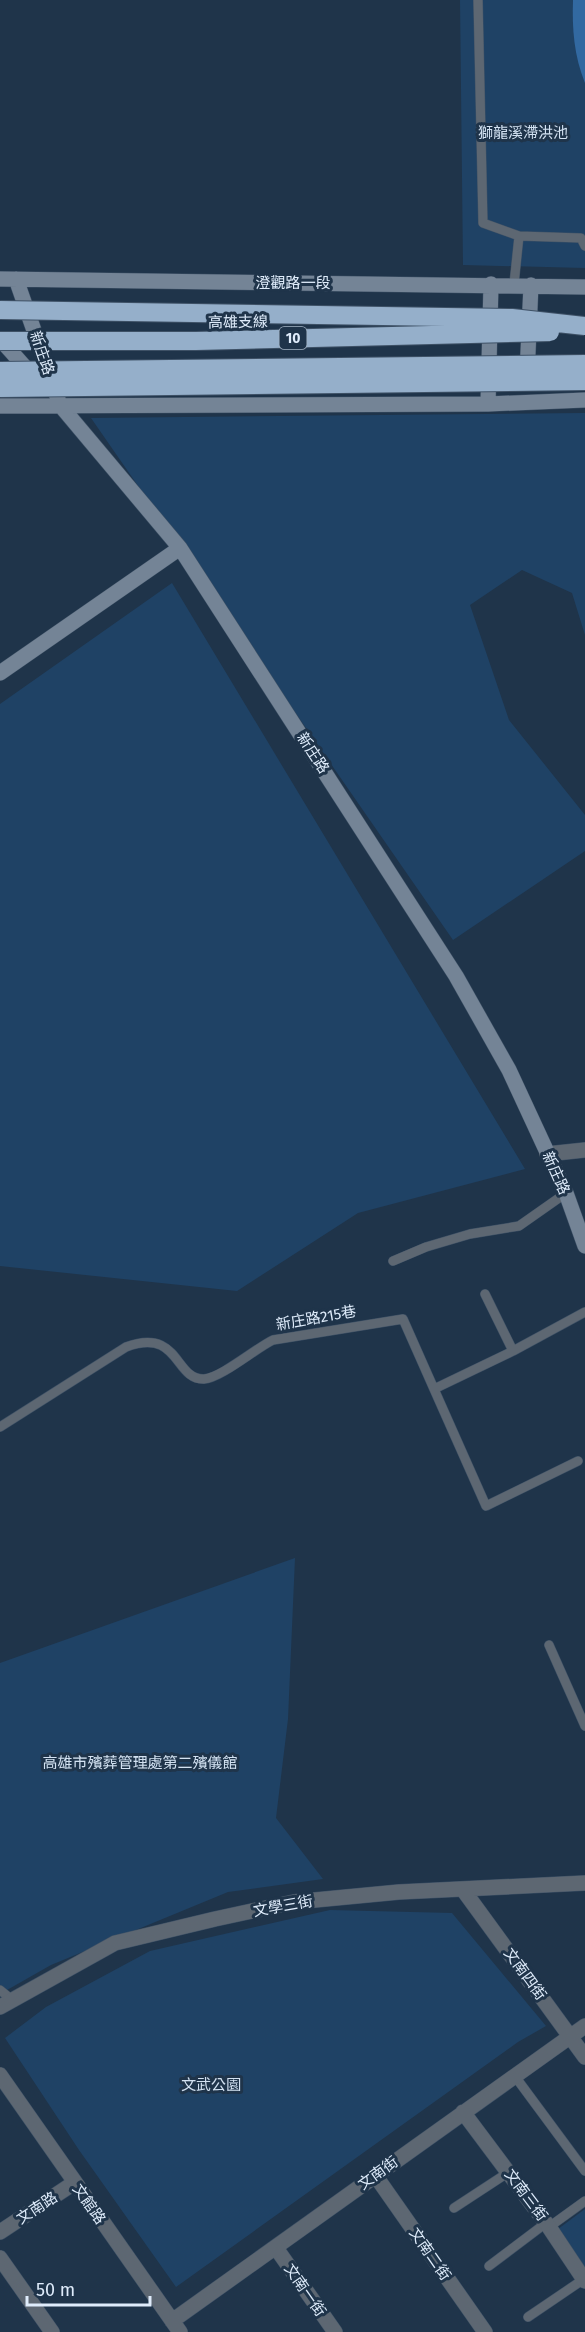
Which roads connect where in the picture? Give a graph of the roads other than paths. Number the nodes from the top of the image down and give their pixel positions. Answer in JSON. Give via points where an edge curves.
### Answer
{"nodes":[{"id":1,"x":478,"y":0,"type":"edge"},
{"id":2,"x":519,"y":236,"type":"junction"},
{"id":3,"x":585,"y":246,"type":"edge"},
{"id":4,"x":0,"y":279,"type":"edge"},
{"id":5,"x":16,"y":279,"type":"junction"},
{"id":6,"x":491,"y":284,"type":"junction"},
{"id":7,"x":514,"y":284,"type":"junction"},
{"id":8,"x":531,"y":285,"type":"junction"},
{"id":9,"x":585,"y":287,"type":"edge"},
{"id":10,"x":0,"y":310,"type":"edge"},
{"id":11,"x":585,"y":326,"type":"edge"},
{"id":12,"x":585,"y":331,"type":"edge"},
{"id":13,"x":0,"y":340,"type":"edge"},
{"id":14,"x":585,"y":364,"type":"edge"},
{"id":15,"x":0,"y":372,"type":"edge"},
{"id":16,"x":585,"y":381,"type":"edge"},
{"id":17,"x":0,"y":388,"type":"edge"},
{"id":18,"x":585,"y":400,"type":"edge"},
{"id":19,"x":526,"y":402,"type":"junction"},
{"id":20,"x":488,"y":404,"type":"junction"},
{"id":21,"x":60,"y":405,"type":"junction"},
{"id":22,"x":0,"y":406,"type":"edge"},
{"id":23,"x":180,"y":548,"type":"junction"},
{"id":24,"x":0,"y":673,"type":"edge"},
{"id":25,"x":585,"y":1150,"type":"edge"},
{"id":26,"x":548,"y":1154,"type":"junction"},
{"id":27,"x":566,"y":1193,"type":"junction"},
{"id":28,"x":585,"y":1246,"type":"edge"},
{"id":29,"x":393,"y":1261,"type":"dead end"},
{"id":30,"x":484,"y":1294,"type":"dead end"},
{"id":31,"x":585,"y":1312,"type":"edge"},
{"id":32,"x":513,"y":1351,"type":"junction"},
{"id":33,"x":434,"y":1389,"type":"junction"},
{"id":34,"x":0,"y":1427,"type":"edge"},
{"id":35,"x":578,"y":1461,"type":"dead end"},
{"id":36,"x":549,"y":1645,"type":"dead end"},
{"id":37,"x":585,"y":1726,"type":"edge"},
{"id":38,"x":585,"y":1883,"type":"edge"},
{"id":39,"x":464,"y":1891,"type":"junction"},
{"id":40,"x":4,"y":1999,"type":"edge"},
{"id":41,"x":585,"y":2026,"type":"edge"},
{"id":42,"x":569,"y":2036,"type":"junction"},
{"id":43,"x":585,"y":2057,"type":"edge"},
{"id":44,"x":0,"y":2075,"type":"edge"},
{"id":45,"x":514,"y":2075,"type":"junction"},
{"id":46,"x":463,"y":2112,"type":"junction"},
{"id":47,"x":585,"y":2171,"type":"edge"},
{"id":48,"x":508,"y":2172,"type":"junction"},
{"id":49,"x":375,"y":2175,"type":"junction"},
{"id":50,"x":74,"y":2183,"type":"junction"},
{"id":51,"x":585,"y":2201,"type":"edge"},
{"id":52,"x":454,"y":2208,"type":"dead end"},
{"id":53,"x":548,"y":2225,"type":"junction"},
{"id":54,"x":0,"y":2232,"type":"edge"},
{"id":55,"x":276,"y":2248,"type":"junction"},
{"id":56,"x":0,"y":2258,"type":"edge"},
{"id":57,"x":489,"y":2266,"type":"dead end"},
{"id":58,"x":584,"y":2280,"type":"edge"},
{"id":59,"x":528,"y":2317,"type":"dead end"},
{"id":60,"x":176,"y":2326,"type":"edge"},
{"id":61,"x":52,"y":2332,"type":"edge"},
{"id":62,"x":335,"y":2332,"type":"edge"},
{"id":63,"x":485,"y":2332,"type":"edge"}],
"edges":[{"from":1,"to":2,"type":"lane","via":[[483,223]]},
{"from":2,"to":3,"type":"lane","via":[[581,238]]},
{"from":2,"to":7,"type":"lane"},
{"from":4,"to":5,"type":"street","name":"澄觀路一段"},
{"from":5,"to":6,"type":"street","name":"澄觀路一段"},
{"from":5,"to":21,"type":"street","name":"新庄路"},
{"from":6,"to":7,"type":"street","name":"澄觀路一段"},
{"from":6,"to":20,"type":"street"},
{"from":7,"to":8,"type":"street","name":"澄觀路一段"},
{"from":8,"to":9,"type":"street","name":"澄觀路一段"},
{"from":8,"to":19,"type":"street"},
{"from":10,"to":11,"type":"highway","bridge":true,"via":[[512,318]]},
{"from":12,"to":13,"type":"highway","name":"高雄支線","number":"10","bridge":true,"via":[[196,341]]},
{"from":13,"to":21,"type":"street"},
{"from":14,"to":15,"type":"highway","number":"10","bridge":true},
{"from":16,"to":17,"type":"highway","bridge":true},
{"from":18,"to":19,"type":"street"},
{"from":19,"to":20,"type":"street"},
{"from":20,"to":21,"type":"street"},
{"from":21,"to":22,"type":"street"},
{"from":21,"to":23,"type":"street","name":"新庄路"},
{"from":23,"to":24,"type":"street"},
{"from":23,"to":26,"type":"street","name":"新庄路","via":[[456,976],[509,1070]]},
{"from":25,"to":26,"type":"street"},
{"from":26,"to":27,"type":"street","name":"新庄路"},
{"from":27,"to":28,"type":"street","name":"新庄路"},
{"from":27,"to":29,"type":"lane","via":[[519,1226],[426,1246]]},
{"from":30,"to":32,"type":"lane"},
{"from":31,"to":32,"type":"lane"},
{"from":32,"to":33,"type":"lane"},
{"from":33,"to":34,"type":"lane","name":"新庄路215巷","via":[[403,1319],[273,1340],[205,1379],[194,1377],[168,1348],[143,1340]]},
{"from":33,"to":35,"type":"lane","via":[[486,1506]]},
{"from":36,"to":37,"type":"lane"},
{"from":38,"to":39,"type":"street","name":"文學三街"},
{"from":39,"to":40,"type":"street","name":"文學三街","via":[[399,1892],[294,1902],[215,1919],[115,1943]]},
{"from":39,"to":42,"type":"street","name":"文南四街"},
{"from":41,"to":42,"type":"street","name":"文南街"},
{"from":42,"to":43,"type":"street","name":"文南四街"},
{"from":42,"to":45,"type":"street","name":"文南街"},
{"from":44,"to":50,"type":"street","name":"文館路"},
{"from":45,"to":46,"type":"street","name":"文南街"},
{"from":45,"to":47,"type":"lane"},
{"from":46,"to":48,"type":"street","name":"文南三街"},
{"from":46,"to":49,"type":"street","name":"文南街"},
{"from":48,"to":52,"type":"lane"},
{"from":48,"to":53,"type":"street","name":"文南三街"},
{"from":49,"to":55,"type":"street","name":"文南街"},
{"from":49,"to":63,"type":"street","name":"文南二街"},
{"from":50,"to":54,"type":"street","name":"文南路"},
{"from":50,"to":60,"type":"street","name":"文館路"},
{"from":51,"to":53,"type":"lane"},
{"from":53,"to":57,"type":"lane"},
{"from":53,"to":58,"type":"street","name":"文南三街"},
{"from":55,"to":60,"type":"street","name":"文南街"},
{"from":55,"to":62,"type":"street","name":"文南一街"},
{"from":56,"to":61,"type":"street"},
{"from":58,"to":59,"type":"lane"}]}
